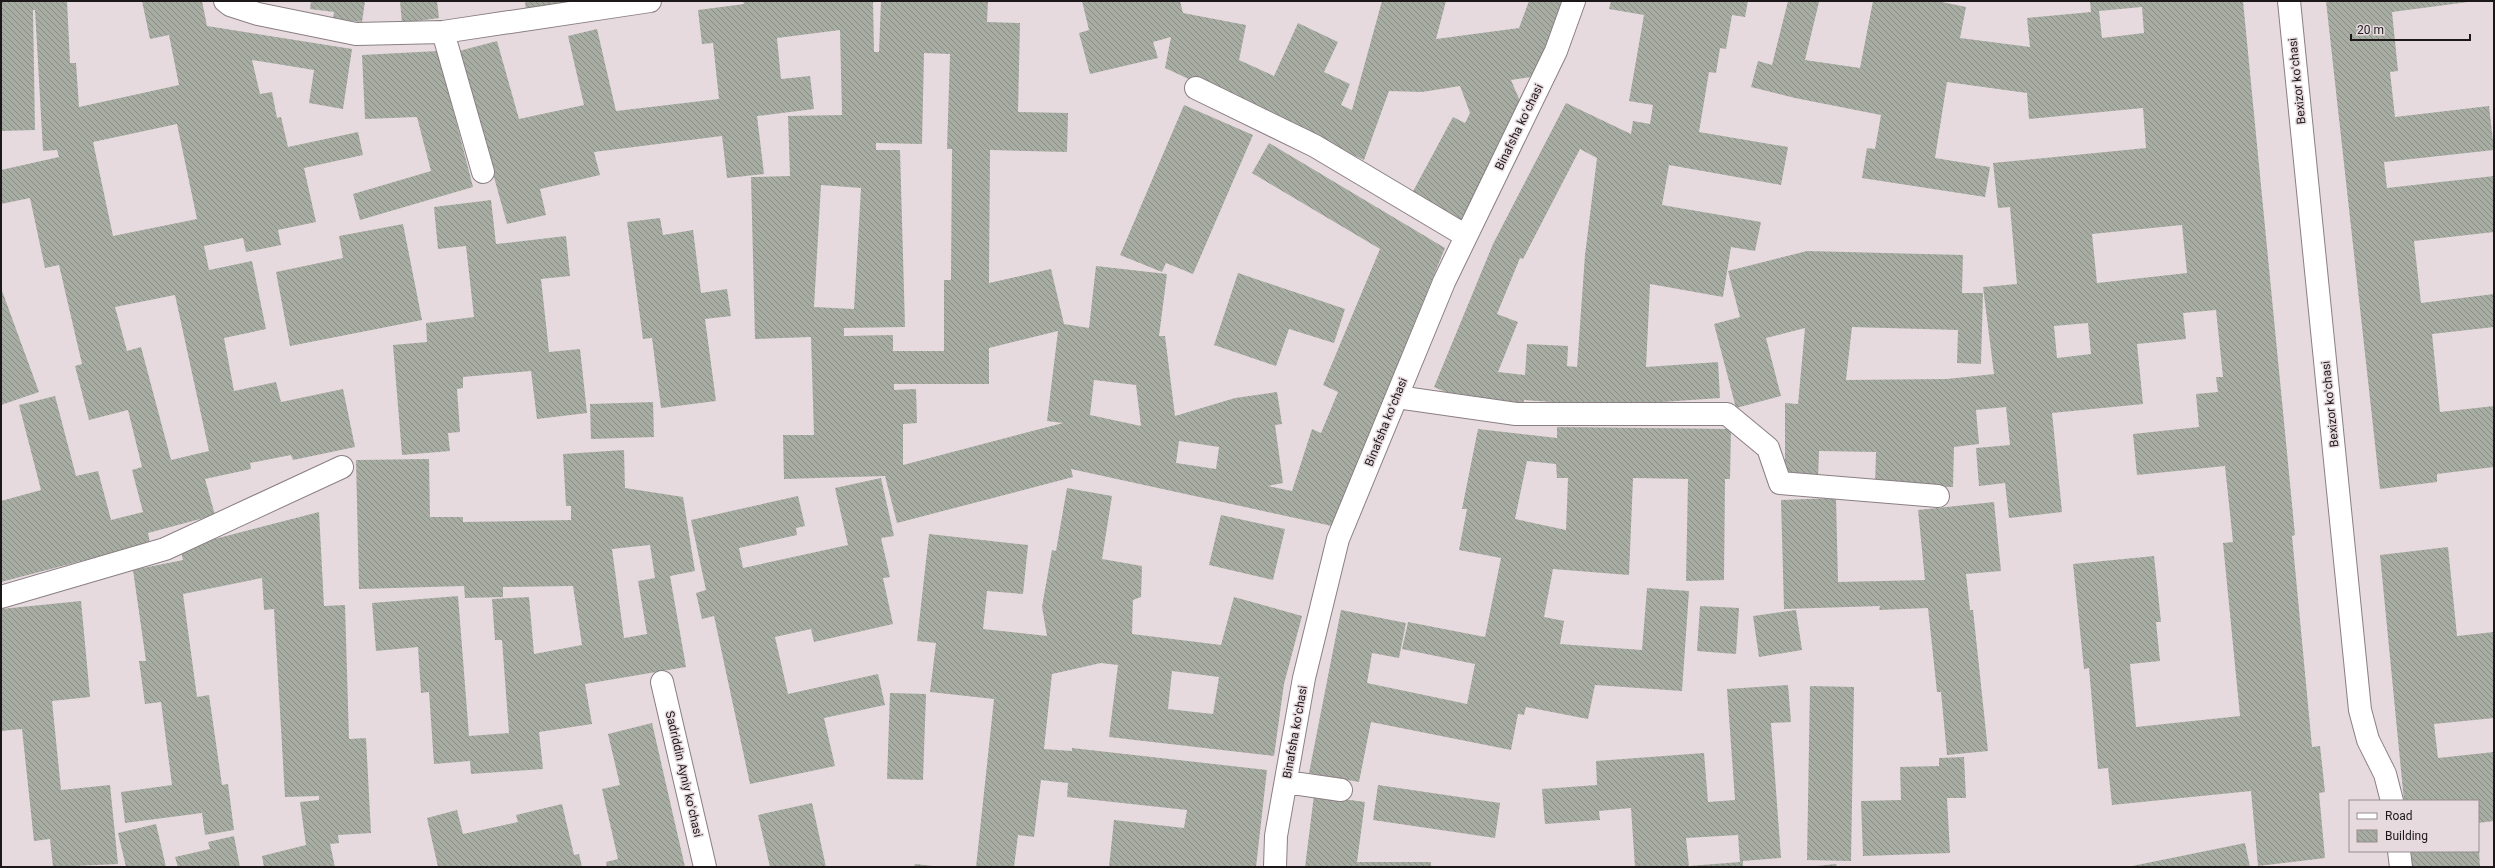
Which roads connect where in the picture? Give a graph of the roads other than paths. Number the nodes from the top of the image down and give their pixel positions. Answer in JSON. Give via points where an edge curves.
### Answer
{"nodes":[{"id":1,"x":225,"y":1,"type":"edge"},
{"id":2,"x":650,"y":1,"type":"edge"},
{"id":3,"x":1574,"y":1,"type":"edge"},
{"id":4,"x":2289,"y":1,"type":"edge"},
{"id":5,"x":443,"y":32,"type":"junction"},
{"id":6,"x":1196,"y":88,"type":"dead end"},
{"id":7,"x":483,"y":172,"type":"dead end"},
{"id":8,"x":1466,"y":236,"type":"junction"},
{"id":9,"x":1397,"y":397,"type":"junction"},
{"id":10,"x":342,"y":467,"type":"dead end"},
{"id":11,"x":1938,"y":496,"type":"dead end"},
{"id":12,"x":1,"y":597,"type":"edge"},
{"id":13,"x":662,"y":682,"type":"dead end"},
{"id":14,"x":1286,"y":782,"type":"junction"},
{"id":15,"x":1341,"y":790,"type":"dead end"},
{"id":16,"x":2392,"y":800,"type":"edge"},
{"id":17,"x":2399,"y":852,"type":"edge"},
{"id":18,"x":705,"y":867,"type":"edge"},
{"id":19,"x":1275,"y":867,"type":"edge"},
{"id":20,"x":2401,"y":867,"type":"edge"}],
"edges":[{"from":1,"to":5,"type":"street","via":[[258,14],[356,34]]},
{"from":2,"to":5,"type":"street"},
{"from":3,"to":8,"type":"street","name":"Binafsha koʻchasi","via":[[1556,51]]},
{"from":4,"to":16,"type":"street","name":"Bexizor koʻchasi","via":[[2360,710],[2368,740],[2385,774]]},
{"from":5,"to":7,"type":"street"},
{"from":6,"to":8,"type":"street","via":[[1315,146]]},
{"from":8,"to":9,"type":"street","name":"Binafsha koʻchasi","via":[[1444,282]]},
{"from":9,"to":11,"type":"street","via":[[1516,414],[1727,414],[1768,448],[1780,483]]},
{"from":9,"to":14,"type":"street","name":"Binafsha koʻchasi","via":[[1338,539],[1304,678]]},
{"from":10,"to":12,"type":"street","via":[[165,549]]},
{"from":13,"to":18,"type":"street","name":"Sadriddin Ayniy koʻchasi"},
{"from":14,"to":15,"type":"street"},
{"from":14,"to":19,"type":"street","name":"Binafsha koʻchasi","via":[[1276,836]]},
{"from":17,"to":20,"type":"street"}]}
